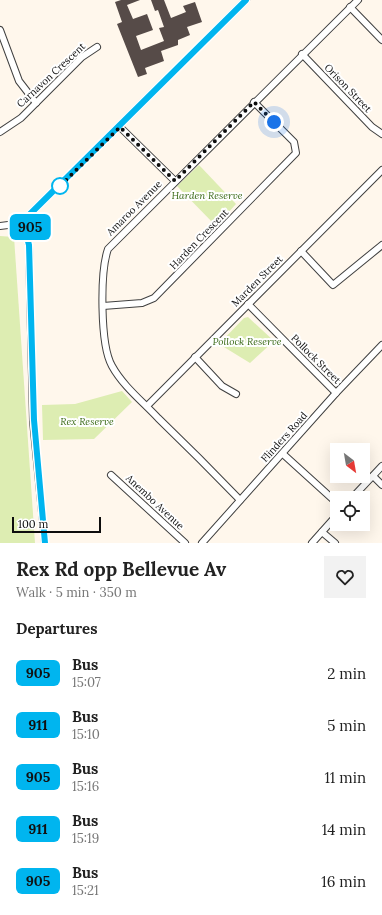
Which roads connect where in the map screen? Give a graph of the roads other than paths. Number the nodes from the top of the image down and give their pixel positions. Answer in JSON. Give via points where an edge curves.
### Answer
{"nodes":[{"id":1,"x":246,"y":0,"type":"edge"},
{"id":2,"x":358,"y":0,"type":"edge"},
{"id":3,"x":350,"y":8,"type":"junction"},
{"id":4,"x":0,"y":30,"type":"edge"},
{"id":5,"x":382,"y":40,"type":"edge"},
{"id":6,"x":97,"y":47,"type":"dead end"},
{"id":7,"x":302,"y":54,"type":"junction"},
{"id":8,"x":254,"y":102,"type":"junction"},
{"id":9,"x":36,"y":103,"type":"junction"},
{"id":10,"x":120,"y":127,"type":"junction"},
{"id":11,"x":0,"y":132,"type":"edge"},
{"id":12,"x":382,"y":134,"type":"edge"},
{"id":13,"x":382,"y":170,"type":"edge"},
{"id":14,"x":175,"y":181,"type":"junction"},
{"id":15,"x":27,"y":217,"type":"junction"},
{"id":16,"x":16,"y":224,"type":"junction"},
{"id":17,"x":0,"y":226,"type":"edge"},
{"id":18,"x":25,"y":230,"type":"junction"},
{"id":19,"x":382,"y":245,"type":"edge"},
{"id":20,"x":301,"y":251,"type":"junction"},
{"id":21,"x":248,"y":304,"type":"junction"},
{"id":22,"x":104,"y":306,"type":"junction"},
{"id":23,"x":382,"y":345,"type":"edge"},
{"id":24,"x":195,"y":358,"type":"junction"},
{"id":25,"x":336,"y":393,"type":"junction"},
{"id":26,"x":236,"y":394,"type":"dead end"},
{"id":27,"x":147,"y":406,"type":"junction"},
{"id":28,"x":283,"y":454,"type":"junction"},
{"id":29,"x":382,"y":466,"type":"edge"},
{"id":30,"x":111,"y":475,"type":"dead end"},
{"id":31,"x":373,"y":476,"type":"junction"},
{"id":32,"x":382,"y":485,"type":"edge"},
{"id":33,"x":359,"y":491,"type":"edge"},
{"id":34,"x":330,"y":497,"type":"edge"},
{"id":35,"x":240,"y":500,"type":"junction"},
{"id":36,"x":330,"y":523,"type":"edge"},
{"id":37,"x":322,"y":532,"type":"junction"},
{"id":38,"x":45,"y":543,"type":"edge"},
{"id":39,"x":185,"y":543,"type":"edge"},
{"id":40,"x":202,"y":543,"type":"edge"},
{"id":41,"x":312,"y":543,"type":"edge"},
{"id":42,"x":335,"y":543,"type":"edge"}],
"edges":[{"from":1,"to":10,"type":"street"},
{"from":2,"to":3,"type":"street","name":"Amaroo Avenue"},
{"from":3,"to":5,"type":"street"},
{"from":3,"to":7,"type":"street","name":"Amaroo Avenue"},
{"from":4,"to":9,"type":"street","via":[[19,81]]},
{"from":6,"to":9,"type":"street","name":"Carnavon Crescent","via":[[82,57]]},
{"from":7,"to":8,"type":"street","name":"Amaroo Avenue"},
{"from":7,"to":12,"type":"street","name":"Orison Street","via":[[372,127]]},
{"from":8,"to":14,"type":"street","name":"Amaroo Avenue"},
{"from":8,"to":22,"type":"street","name":"Harden Crescent","via":[[294,142],[296,153],[154,298],[142,303]]},
{"from":9,"to":11,"type":"street","name":"Carnavon Crescent","via":[[15,123]]},
{"from":10,"to":14,"type":"street"},
{"from":10,"to":15,"type":"street"},
{"from":13,"to":20,"type":"street","name":"Marden Street"},
{"from":14,"to":22,"type":"street","name":"Amaroo Avenue","via":[[108,249],[102,274]]},
{"from":15,"to":16,"type":"street","via":[[18,218]]},
{"from":15,"to":18,"type":"street","via":[[31,223]]},
{"from":16,"to":17,"type":"street"},
{"from":16,"to":18,"type":"street","via":[[19,230]]},
{"from":18,"to":38,"type":"street","via":[[29,245],[34,420]]},
{"from":19,"to":20,"type":"street","via":[[334,285]]},
{"from":20,"to":21,"type":"street","name":"Marden Street"},
{"from":21,"to":24,"type":"street","name":"Marden Street"},
{"from":21,"to":25,"type":"street","name":"Pollock Street"},
{"from":22,"to":27,"type":"street","name":"Amaroo Avenue","via":[[104,340],[111,365]]},
{"from":23,"to":25,"type":"street","name":"Flinders Road"},
{"from":24,"to":26,"type":"street","via":[[222,386]]},
{"from":24,"to":27,"type":"street","name":"Marden Street"},
{"from":25,"to":28,"type":"street","name":"Flinders Road"},
{"from":27,"to":35,"type":"street","name":"Amaroo Avenue"},
{"from":28,"to":34,"type":"street"},
{"from":28,"to":35,"type":"street","name":"Flinders Road"},
{"from":29,"to":31,"type":"street"},
{"from":30,"to":39,"type":"street","name":"Anembo Avenue"},
{"from":31,"to":32,"type":"street"},
{"from":31,"to":33,"type":"street"},
{"from":35,"to":40,"type":"street","name":"Flinders Road"},
{"from":36,"to":37,"type":"street"},
{"from":37,"to":41,"type":"street"},
{"from":37,"to":42,"type":"street"}]}
